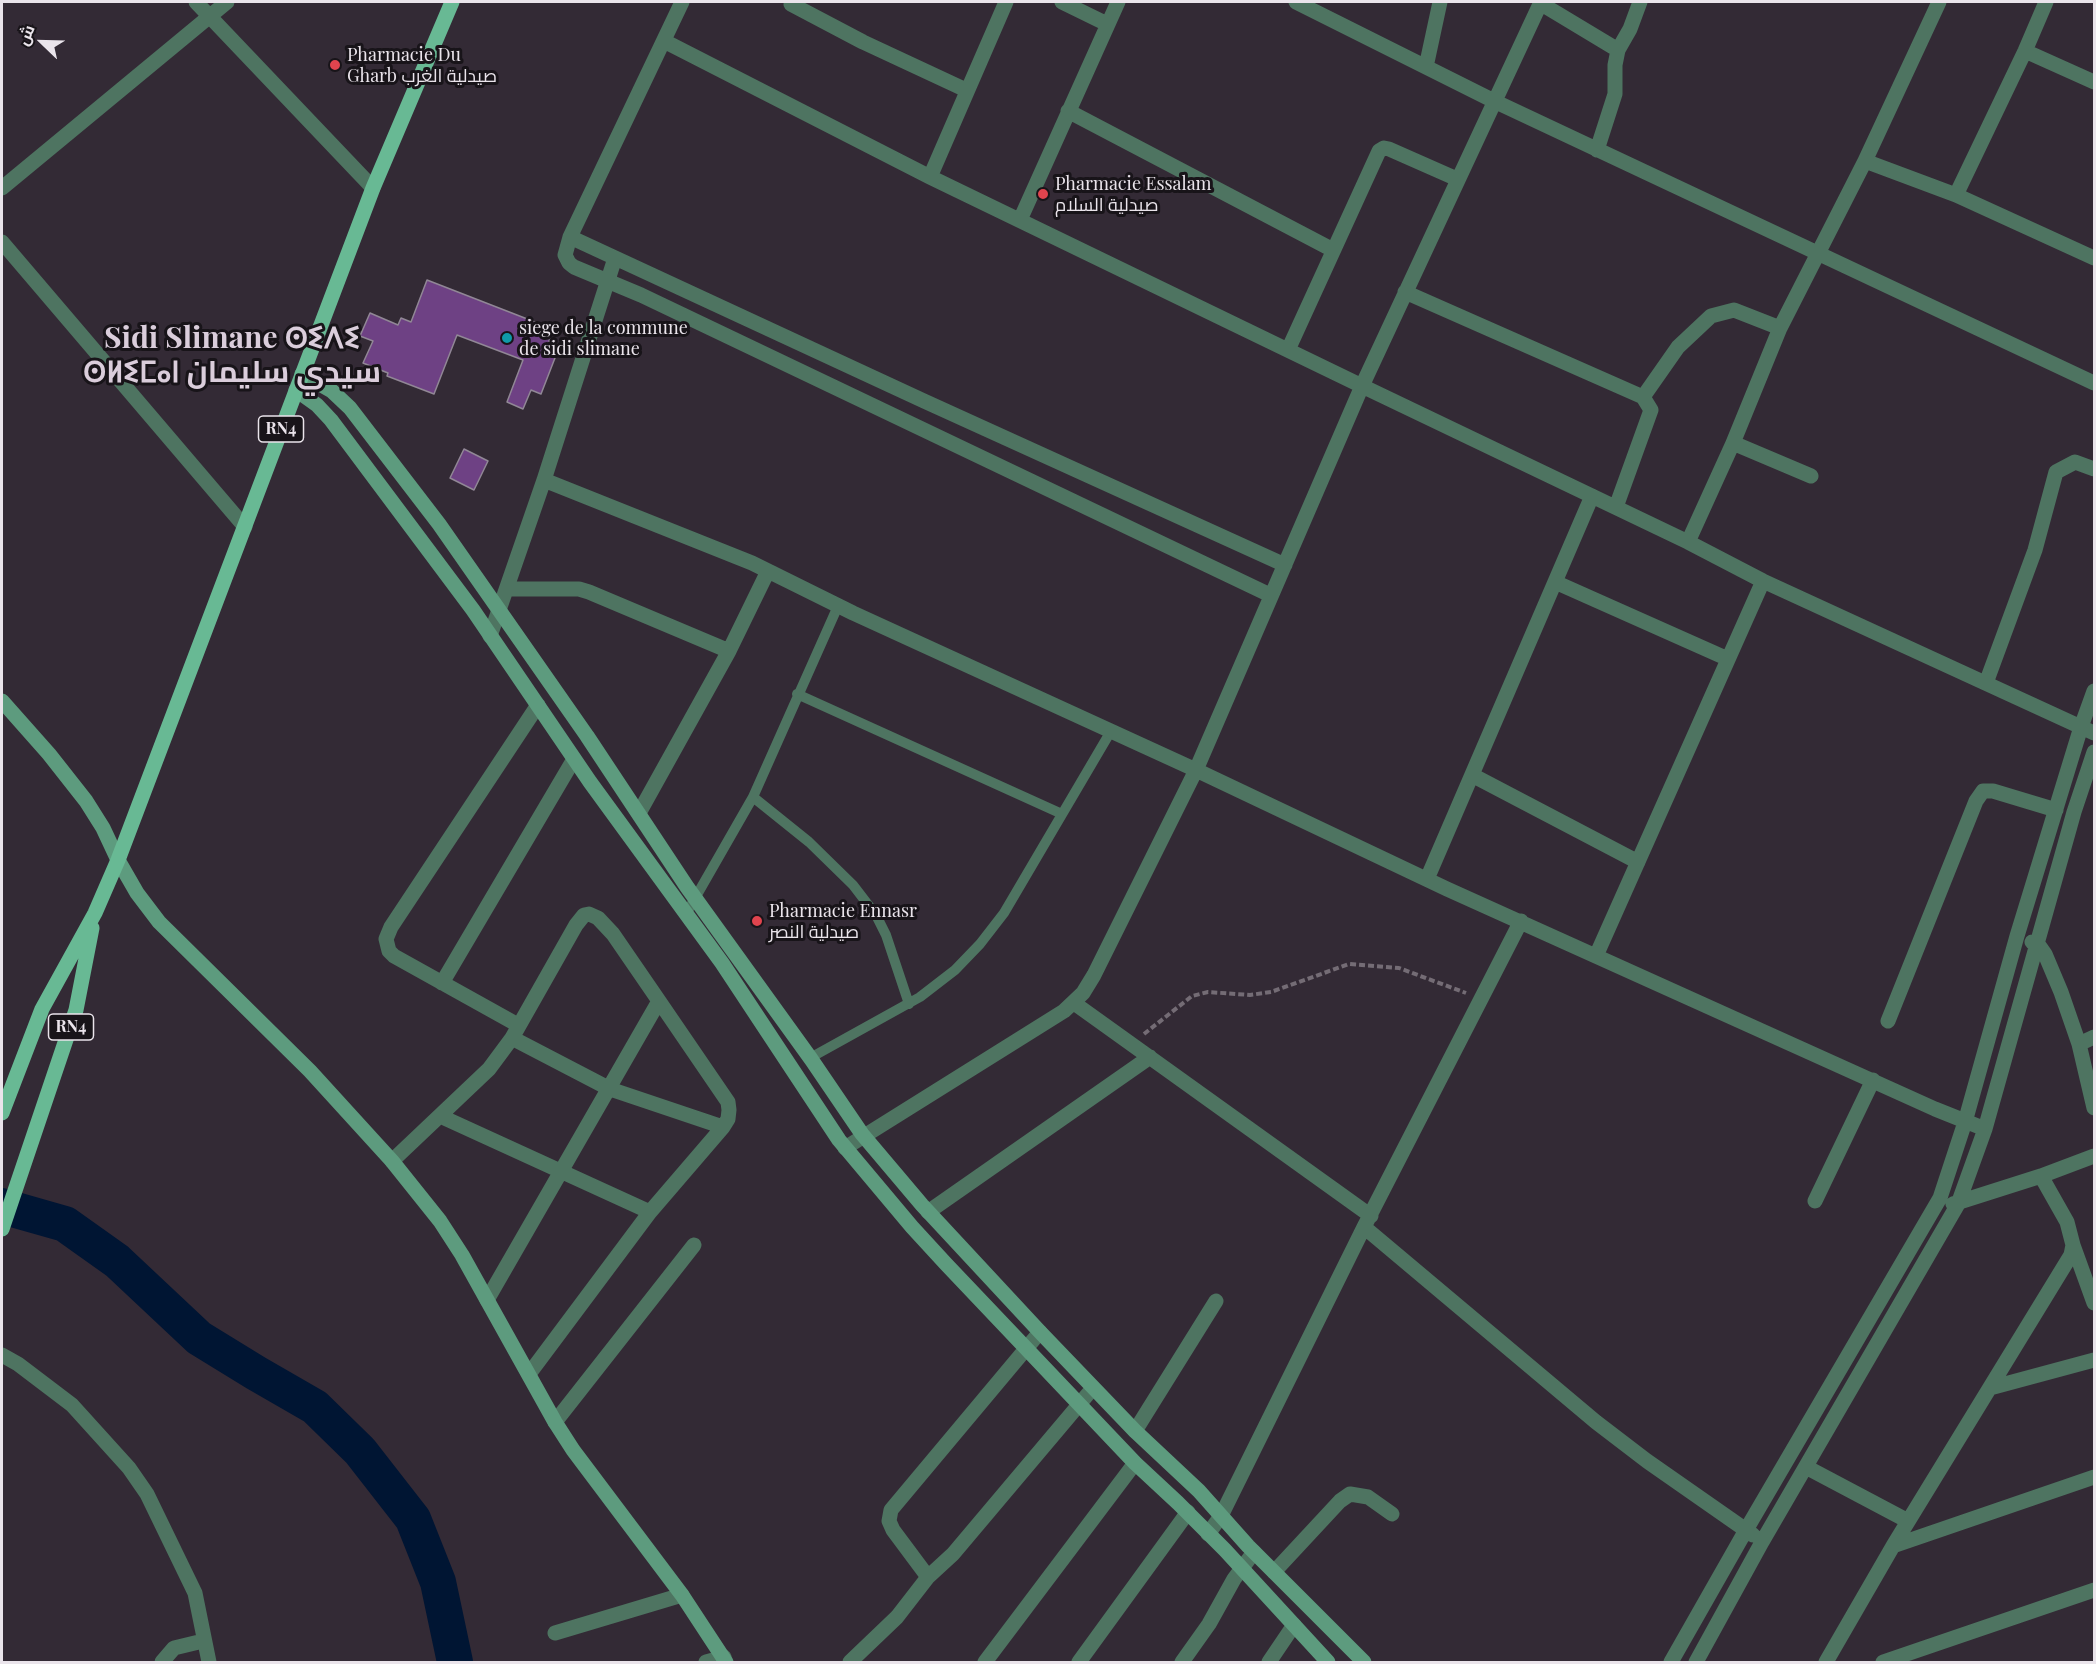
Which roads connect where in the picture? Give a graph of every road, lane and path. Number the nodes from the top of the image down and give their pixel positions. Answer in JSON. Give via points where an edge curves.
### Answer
{"nodes":[{"id":1,"x":196,"y":2,"type":"edge"},
{"id":2,"x":227,"y":2,"type":"edge"},
{"id":3,"x":452,"y":2,"type":"edge"},
{"id":4,"x":682,"y":2,"type":"edge"},
{"id":5,"x":790,"y":2,"type":"edge"},
{"id":6,"x":1006,"y":2,"type":"edge"},
{"id":7,"x":1062,"y":2,"type":"edge"},
{"id":8,"x":1118,"y":2,"type":"edge"},
{"id":9,"x":1296,"y":2,"type":"edge"},
{"id":10,"x":1440,"y":2,"type":"edge"},
{"id":11,"x":1540,"y":2,"type":"edge"},
{"id":12,"x":1640,"y":2,"type":"edge"},
{"id":13,"x":1939,"y":2,"type":"edge"},
{"id":14,"x":2046,"y":2,"type":"edge"},
{"id":15,"x":210,"y":17,"type":"junction"},
{"id":16,"x":1107,"y":24,"type":"junction"},
{"id":17,"x":664,"y":41,"type":"junction"},
{"id":18,"x":1618,"y":50,"type":"junction"},
{"id":19,"x":2025,"y":51,"type":"junction"},
{"id":20,"x":1426,"y":67,"type":"junction"},
{"id":21,"x":2094,"y":81,"type":"edge"},
{"id":22,"x":966,"y":90,"type":"junction"},
{"id":23,"x":1494,"y":101,"type":"junction"},
{"id":24,"x":1068,"y":111,"type":"junction"},
{"id":25,"x":1597,"y":150,"type":"junction"},
{"id":26,"x":1865,"y":161,"type":"junction"},
{"id":27,"x":930,"y":177,"type":"junction"},
{"id":28,"x":1457,"y":179,"type":"junction"},
{"id":29,"x":2,"y":188,"type":"edge"},
{"id":30,"x":373,"y":188,"type":"junction"},
{"id":31,"x":1956,"y":195,"type":"junction"},
{"id":32,"x":1020,"y":220,"type":"junction"},
{"id":33,"x":570,"y":237,"type":"junction"},
{"id":34,"x":2,"y":242,"type":"edge"},
{"id":35,"x":1333,"y":250,"type":"junction"},
{"id":36,"x":1818,"y":253,"type":"junction"},
{"id":37,"x":615,"y":258,"type":"junction"},
{"id":38,"x":2094,"y":258,"type":"edge"},
{"id":39,"x":607,"y":282,"type":"junction"},
{"id":40,"x":1405,"y":292,"type":"junction"},
{"id":41,"x":719,"y":306,"type":"junction"},
{"id":42,"x":707,"y":327,"type":"junction"},
{"id":43,"x":1780,"y":328,"type":"junction"},
{"id":44,"x":1288,"y":350,"type":"junction"},
{"id":45,"x":302,"y":374,"type":"junction"},
{"id":46,"x":2094,"y":383,"type":"edge"},
{"id":47,"x":1362,"y":386,"type":"junction"},
{"id":48,"x":296,"y":390,"type":"junction"},
{"id":49,"x":1643,"y":397,"type":"junction"},
{"id":50,"x":924,"y":401,"type":"junction"},
{"id":51,"x":913,"y":425,"type":"junction"},
{"id":52,"x":1733,"y":443,"type":"junction"},
{"id":53,"x":2094,"y":469,"type":"edge"},
{"id":54,"x":1811,"y":476,"type":"dead end"},
{"id":55,"x":544,"y":480,"type":"junction"},
{"id":56,"x":1592,"y":496,"type":"junction"},
{"id":57,"x":1616,"y":507,"type":"junction"},
{"id":58,"x":245,"y":527,"type":"junction"},
{"id":59,"x":1688,"y":542,"type":"junction"},
{"id":60,"x":1285,"y":565,"type":"junction"},
{"id":61,"x":768,"y":571,"type":"junction"},
{"id":62,"x":1763,"y":581,"type":"junction"},
{"id":63,"x":1555,"y":582,"type":"junction"},
{"id":64,"x":507,"y":590,"type":"junction"},
{"id":65,"x":1270,"y":595,"type":"junction"},
{"id":66,"x":838,"y":606,"type":"junction"},
{"id":67,"x":499,"y":610,"type":"junction"},
{"id":68,"x":490,"y":636,"type":"junction"},
{"id":69,"x":729,"y":651,"type":"junction"},
{"id":70,"x":1728,"y":659,"type":"junction"},
{"id":71,"x":1986,"y":683,"type":"junction"},
{"id":72,"x":2094,"y":691,"type":"edge"},
{"id":73,"x":797,"y":694,"type":"junction"},
{"id":74,"x":2,"y":701,"type":"edge"},
{"id":75,"x":538,"y":705,"type":"junction"},
{"id":76,"x":2088,"y":730,"type":"edge"},
{"id":77,"x":1111,"y":731,"type":"junction"},
{"id":78,"x":2094,"y":752,"type":"edge"},
{"id":79,"x":574,"y":759,"type":"junction"},
{"id":80,"x":1196,"y":770,"type":"junction"},
{"id":81,"x":1472,"y":775,"type":"junction"},
{"id":82,"x":753,"y":797,"type":"junction"},
{"id":83,"x":2056,"y":810,"type":"junction"},
{"id":84,"x":639,"y":813,"type":"junction"},
{"id":85,"x":1062,"y":814,"type":"junction"},
{"id":86,"x":118,"y":860,"type":"junction"},
{"id":87,"x":1638,"y":861,"type":"junction"},
{"id":88,"x":1427,"y":879,"type":"junction"},
{"id":89,"x":696,"y":900,"type":"junction"},
{"id":90,"x":95,"y":914,"type":"junction"},
{"id":91,"x":686,"y":914,"type":"junction"},
{"id":92,"x":1521,"y":921,"type":"junction"},
{"id":93,"x":2017,"y":936,"type":"junction"},
{"id":94,"x":2038,"y":944,"type":"junction"},
{"id":95,"x":1596,"y":956,"type":"junction"},
{"id":96,"x":442,"y":983,"type":"junction"},
{"id":97,"x":1481,"y":999,"type":"junction"},
{"id":98,"x":659,"y":1001,"type":"junction"},
{"id":99,"x":1074,"y":1003,"type":"junction"},
{"id":100,"x":909,"y":1004,"type":"junction"},
{"id":101,"x":1888,"y":1021,"type":"dead end"},
{"id":102,"x":515,"y":1032,"type":"junction"},
{"id":103,"x":2094,"y":1037,"type":"edge"},
{"id":104,"x":1132,"y":1044,"type":"junction"},
{"id":105,"x":2079,"y":1044,"type":"junction"},
{"id":106,"x":1150,"y":1057,"type":"junction"},
{"id":107,"x":810,"y":1058,"type":"junction"},
{"id":108,"x":1873,"y":1080,"type":"junction"},
{"id":109,"x":610,"y":1089,"type":"junction"},
{"id":110,"x":2094,"y":1108,"type":"edge"},
{"id":111,"x":2,"y":1113,"type":"edge"},
{"id":112,"x":440,"y":1116,"type":"junction"},
{"id":113,"x":1965,"y":1122,"type":"junction"},
{"id":114,"x":723,"y":1127,"type":"junction"},
{"id":115,"x":1985,"y":1129,"type":"junction"},
{"id":116,"x":864,"y":1136,"type":"junction"},
{"id":117,"x":845,"y":1148,"type":"junction"},
{"id":118,"x":2094,"y":1156,"type":"edge"},
{"id":119,"x":392,"y":1161,"type":"junction"},
{"id":120,"x":561,"y":1171,"type":"junction"},
{"id":121,"x":2040,"y":1176,"type":"junction"},
{"id":122,"x":1815,"y":1201,"type":"dead end"},
{"id":123,"x":1958,"y":1204,"type":"junction"},
{"id":124,"x":1937,"y":1205,"type":"junction"},
{"id":125,"x":650,"y":1212,"type":"junction"},
{"id":126,"x":928,"y":1212,"type":"junction"},
{"id":127,"x":1367,"y":1221,"type":"junction"},
{"id":128,"x":2,"y":1229,"type":"edge"},
{"id":129,"x":694,"y":1245,"type":"dead end"},
{"id":130,"x":2073,"y":1245,"type":"junction"},
{"id":131,"x":963,"y":1250,"type":"junction"},
{"id":132,"x":946,"y":1264,"type":"junction"},
{"id":133,"x":487,"y":1300,"type":"junction"},
{"id":134,"x":1216,"y":1301,"type":"dead end"},
{"id":135,"x":2094,"y":1303,"type":"edge"},
{"id":136,"x":1040,"y":1332,"type":"junction"},
{"id":137,"x":1025,"y":1347,"type":"junction"},
{"id":138,"x":2,"y":1355,"type":"edge"},
{"id":139,"x":2094,"y":1360,"type":"edge"},
{"id":140,"x":529,"y":1374,"type":"junction"},
{"id":141,"x":1093,"y":1388,"type":"junction"},
{"id":142,"x":1990,"y":1388,"type":"junction"},
{"id":143,"x":1080,"y":1403,"type":"junction"},
{"id":144,"x":555,"y":1422,"type":"junction"},
{"id":145,"x":1135,"y":1431,"type":"junction"},
{"id":146,"x":1135,"y":1463,"type":"junction"},
{"id":147,"x":1806,"y":1467,"type":"junction"},
{"id":148,"x":2094,"y":1477,"type":"edge"},
{"id":149,"x":1188,"y":1512,"type":"junction"},
{"id":150,"x":1392,"y":1514,"type":"dead end"},
{"id":151,"x":1221,"y":1516,"type":"junction"},
{"id":152,"x":1908,"y":1521,"type":"junction"},
{"id":153,"x":1746,"y":1530,"type":"junction"},
{"id":154,"x":1208,"y":1533,"type":"junction"},
{"id":155,"x":1762,"y":1542,"type":"junction"},
{"id":156,"x":1893,"y":1546,"type":"junction"},
{"id":157,"x":1254,"y":1552,"type":"junction"},
{"id":158,"x":1241,"y":1569,"type":"junction"},
{"id":159,"x":1274,"y":1572,"type":"junction"},
{"id":160,"x":928,"y":1577,"type":"junction"},
{"id":161,"x":2094,"y":1590,"type":"edge"},
{"id":162,"x":682,"y":1595,"type":"junction"},
{"id":163,"x":1294,"y":1625,"type":"junction"},
{"id":164,"x":555,"y":1634,"type":"dead end"},
{"id":165,"x":203,"y":1641,"type":"junction"},
{"id":166,"x":725,"y":1660,"type":"edge"},
{"id":167,"x":162,"y":1662,"type":"edge"},
{"id":168,"x":209,"y":1662,"type":"edge"},
{"id":169,"x":705,"y":1662,"type":"edge"},
{"id":170,"x":850,"y":1662,"type":"edge"},
{"id":171,"x":985,"y":1662,"type":"edge"},
{"id":172,"x":1079,"y":1662,"type":"edge"},
{"id":173,"x":1182,"y":1662,"type":"edge"},
{"id":174,"x":1269,"y":1662,"type":"edge"},
{"id":175,"x":1328,"y":1662,"type":"edge"},
{"id":176,"x":1364,"y":1662,"type":"edge"},
{"id":177,"x":1671,"y":1662,"type":"edge"},
{"id":178,"x":1696,"y":1662,"type":"edge"},
{"id":179,"x":1826,"y":1662,"type":"edge"},
{"id":180,"x":1883,"y":1662,"type":"edge"}],
"edges":[{"from":1,"to":15,"type":"street"},
{"from":2,"to":15,"type":"street"},
{"from":3,"to":30,"type":"main road","number":"RN4"},
{"from":4,"to":17,"type":"street"},
{"from":5,"to":22,"type":"street","via":[[863,42]]},
{"from":6,"to":22,"type":"street"},
{"from":7,"to":16,"type":"street"},
{"from":8,"to":16,"type":"street"},
{"from":9,"to":20,"type":"street"},
{"from":10,"to":20,"type":"street"},
{"from":11,"to":18,"type":"street"},
{"from":11,"to":23,"type":"street"},
{"from":12,"to":18,"type":"street"},
{"from":13,"to":26,"type":"street"},
{"from":14,"to":19,"type":"street"},
{"from":15,"to":29,"type":"street"},
{"from":15,"to":30,"type":"street"},
{"from":16,"to":24,"type":"street"},
{"from":17,"to":27,"type":"street"},
{"from":17,"to":33,"type":"street"},
{"from":18,"to":25,"type":"street","via":[[1616,93]]},
{"from":19,"to":21,"type":"street"},
{"from":19,"to":31,"type":"street"},
{"from":20,"to":23,"type":"street"},
{"from":22,"to":27,"type":"street"},
{"from":23,"to":25,"type":"street"},
{"from":23,"to":28,"type":"street"},
{"from":24,"to":32,"type":"street"},
{"from":24,"to":35,"type":"street"},
{"from":25,"to":36,"type":"street"},
{"from":26,"to":31,"type":"street"},
{"from":26,"to":36,"type":"street"},
{"from":27,"to":32,"type":"street"},
{"from":28,"to":35,"type":"street","via":[[1384,148],[1379,151]]},
{"from":28,"to":40,"type":"street"},
{"from":30,"to":45,"type":"main road","number":"RN4"},
{"from":31,"to":38,"type":"street"},
{"from":32,"to":44,"type":"street"},
{"from":33,"to":37,"type":"street"},
{"from":33,"to":39,"type":"street","via":[[567,261]]},
{"from":34,"to":58,"type":"street"},
{"from":35,"to":44,"type":"street"},
{"from":36,"to":43,"type":"street"},
{"from":36,"to":46,"type":"street"},
{"from":37,"to":39,"type":"street"},
{"from":37,"to":41,"type":"street"},
{"from":39,"to":42,"type":"street"},
{"from":39,"to":55,"type":"street"},
{"from":40,"to":47,"type":"street"},
{"from":40,"to":49,"type":"street"},
{"from":41,"to":42,"type":"street"},
{"from":41,"to":50,"type":"street"},
{"from":42,"to":51,"type":"street"},
{"from":43,"to":49,"type":"street","via":[[1734,310],[1711,316],[1678,348]]},
{"from":43,"to":52,"type":"street"},
{"from":44,"to":47,"type":"street"},
{"from":45,"to":48,"type":"main road","number":"RN4"},
{"from":45,"to":67,"type":"street","via":[[332,391],[360,420]]},
{"from":47,"to":56,"type":"street"},
{"from":47,"to":60,"type":"street"},
{"from":48,"to":58,"type":"main road","number":"RN4"},
{"from":48,"to":68,"type":"street","via":[[331,420]]},
{"from":49,"to":57,"type":"street","via":[[1651,410]]},
{"from":50,"to":51,"type":"street"},
{"from":50,"to":60,"type":"street"},
{"from":51,"to":65,"type":"street"},
{"from":52,"to":54,"type":"street"},
{"from":52,"to":59,"type":"street"},
{"from":53,"to":71,"type":"street","via":[[2075,462],[2056,472],[2035,550]]},
{"from":55,"to":61,"type":"street"},
{"from":55,"to":64,"type":"street"},
{"from":56,"to":57,"type":"street"},
{"from":56,"to":63,"type":"street"},
{"from":57,"to":59,"type":"street"},
{"from":58,"to":86,"type":"main road","number":"RN4"},
{"from":59,"to":62,"type":"street"},
{"from":60,"to":65,"type":"street"},
{"from":61,"to":66,"type":"street"},
{"from":61,"to":69,"type":"street"},
{"from":62,"to":70,"type":"street"},
{"from":62,"to":71,"type":"street"},
{"from":63,"to":70,"type":"street"},
{"from":63,"to":81,"type":"street"},
{"from":64,"to":67,"type":"street"},
{"from":64,"to":69,"type":"street","via":[[579,589]]},
{"from":65,"to":80,"type":"street"},
{"from":66,"to":73,"type":"lane"},
{"from":66,"to":77,"type":"street"},
{"from":67,"to":68,"type":"street"},
{"from":67,"to":84,"type":"street"},
{"from":68,"to":75,"type":"street"},
{"from":69,"to":84,"type":"street"},
{"from":70,"to":87,"type":"street"},
{"from":71,"to":76,"type":"street"},
{"from":72,"to":76,"type":"street"},
{"from":73,"to":82,"type":"lane"},
{"from":73,"to":85,"type":"lane"},
{"from":74,"to":86,"type":"street","via":[[86,801]]},
{"from":75,"to":79,"type":"street"},
{"from":75,"to":96,"type":"street","via":[[388,933],[386,944],[394,956]]},
{"from":76,"to":83,"type":"street"},
{"from":77,"to":80,"type":"street"},
{"from":77,"to":85,"type":"lane"},
{"from":78,"to":94,"type":"street","via":[[2073,812]]},
{"from":79,"to":91,"type":"street"},
{"from":79,"to":96,"type":"street"},
{"from":80,"to":88,"type":"street"},
{"from":80,"to":99,"type":"street","via":[[1094,975]]},
{"from":81,"to":87,"type":"street"},
{"from":81,"to":88,"type":"street"},
{"from":82,"to":89,"type":"lane"},
{"from":82,"to":100,"type":"lane","via":[[809,842],[853,885],[876,915]]},
{"from":83,"to":93,"type":"street"},
{"from":83,"to":101,"type":"street","via":[[1983,790]]},
{"from":84,"to":89,"type":"street"},
{"from":85,"to":100,"type":"lane","via":[[1004,914],[980,944],[955,970]]},
{"from":86,"to":90,"type":"main road","number":"RN4"},
{"from":86,"to":119,"type":"street","via":[[159,922],[310,1071]]},
{"from":87,"to":95,"type":"street"},
{"from":88,"to":92,"type":"street"},
{"from":89,"to":91,"type":"lane"},
{"from":89,"to":107,"type":"street"},
{"from":90,"to":111,"type":"main road","number":"RN4","via":[[42,1010]]},
{"from":90,"to":128,"type":"main road","number":"RN4","via":[[76,1010]]},
{"from":91,"to":117,"type":"street"},
{"from":92,"to":95,"type":"street"},
{"from":92,"to":97,"type":"street"},
{"from":93,"to":94,"type":"street"},
{"from":93,"to":113,"type":"street"},
{"from":94,"to":105,"type":"street","via":[[2049,962]]},
{"from":94,"to":115,"type":"street"},
{"from":95,"to":108,"type":"street"},
{"from":96,"to":102,"type":"street"},
{"from":97,"to":104,"type":"path","via":[[1399,968],[1349,964],[1272,992],[1208,992],[1192,996]]},
{"from":97,"to":127,"type":"street"},
{"from":98,"to":102,"type":"street","via":[[613,934],[598,918],[584,915]]},
{"from":98,"to":109,"type":"street"},
{"from":98,"to":114,"type":"street","via":[[728,1102],[728,1119]]},
{"from":99,"to":104,"type":"street"},
{"from":99,"to":116,"type":"street"},
{"from":100,"to":107,"type":"lane"},
{"from":102,"to":109,"type":"street"},
{"from":102,"to":112,"type":"street","via":[[489,1069]]},
{"from":103,"to":105,"type":"street"},
{"from":104,"to":106,"type":"street"},
{"from":105,"to":110,"type":"street"},
{"from":106,"to":126,"type":"street"},
{"from":106,"to":127,"type":"street"},
{"from":107,"to":116,"type":"street"},
{"from":108,"to":113,"type":"street"},
{"from":108,"to":122,"type":"street"},
{"from":109,"to":114,"type":"street"},
{"from":109,"to":120,"type":"street"},
{"from":112,"to":119,"type":"street"},
{"from":112,"to":120,"type":"street"},
{"from":113,"to":115,"type":"street"},
{"from":113,"to":124,"type":"street"},
{"from":114,"to":125,"type":"street"},
{"from":115,"to":123,"type":"street"},
{"from":116,"to":117,"type":"street"},
{"from":116,"to":126,"type":"street"},
{"from":117,"to":132,"type":"street"},
{"from":118,"to":121,"type":"street"},
{"from":119,"to":133,"type":"street","via":[[440,1221]]},
{"from":120,"to":125,"type":"street"},
{"from":120,"to":133,"type":"street"},
{"from":121,"to":123,"type":"street"},
{"from":121,"to":130,"type":"street","via":[[2067,1222]]},
{"from":123,"to":124,"type":"street"},
{"from":123,"to":147,"type":"street"},
{"from":124,"to":153,"type":"street"},
{"from":125,"to":140,"type":"street"},
{"from":126,"to":131,"type":"street"},
{"from":127,"to":151,"type":"street"},
{"from":127,"to":153,"type":"street","via":[[1596,1422]]},
{"from":129,"to":144,"type":"street"},
{"from":130,"to":135,"type":"street"},
{"from":130,"to":142,"type":"street","via":[[2063,1269]]},
{"from":131,"to":132,"type":"street"},
{"from":131,"to":136,"type":"street"},
{"from":132,"to":137,"type":"street"},
{"from":133,"to":140,"type":"street"},
{"from":134,"to":145,"type":"street"},
{"from":136,"to":137,"type":"street"},
{"from":136,"to":141,"type":"street"},
{"from":137,"to":143,"type":"street"},
{"from":137,"to":160,"type":"street","via":[[891,1510],[889,1521],[893,1530]]},
{"from":138,"to":165,"type":"street","via":[[72,1405],[129,1468],[147,1494],[195,1593]]},
{"from":139,"to":142,"type":"street"},
{"from":140,"to":144,"type":"street"},
{"from":141,"to":143,"type":"street"},
{"from":141,"to":145,"type":"street"},
{"from":142,"to":152,"type":"street"},
{"from":143,"to":146,"type":"street"},
{"from":143,"to":160,"type":"street","via":[[953,1554]]},
{"from":144,"to":162,"type":"street"},
{"from":145,"to":151,"type":"street"},
{"from":146,"to":149,"type":"street"},
{"from":146,"to":171,"type":"street"},
{"from":147,"to":152,"type":"street"},
{"from":147,"to":155,"type":"street"},
{"from":148,"to":156,"type":"street"},
{"from":149,"to":154,"type":"street"},
{"from":149,"to":172,"type":"street"},
{"from":150,"to":159,"type":"street","via":[[1368,1497],[1350,1494]]},
{"from":151,"to":154,"type":"street"},
{"from":151,"to":157,"type":"street"},
{"from":152,"to":156,"type":"street"},
{"from":153,"to":155,"type":"street"},
{"from":153,"to":177,"type":"street"},
{"from":154,"to":158,"type":"street"},
{"from":155,"to":178,"type":"street"},
{"from":156,"to":179,"type":"street"},
{"from":157,"to":158,"type":"street"},
{"from":157,"to":159,"type":"street"},
{"from":158,"to":163,"type":"street"},
{"from":158,"to":173,"type":"street"},
{"from":159,"to":176,"type":"street"},
{"from":160,"to":170,"type":"street","via":[[897,1617]]},
{"from":161,"to":180,"type":"street"},
{"from":162,"to":164,"type":"street"},
{"from":162,"to":166,"type":"street"},
{"from":163,"to":174,"type":"street"},
{"from":163,"to":175,"type":"street"},
{"from":165,"to":167,"type":"street","via":[[174,1648]]},
{"from":165,"to":168,"type":"street"},
{"from":166,"to":169,"type":"street"}]}
